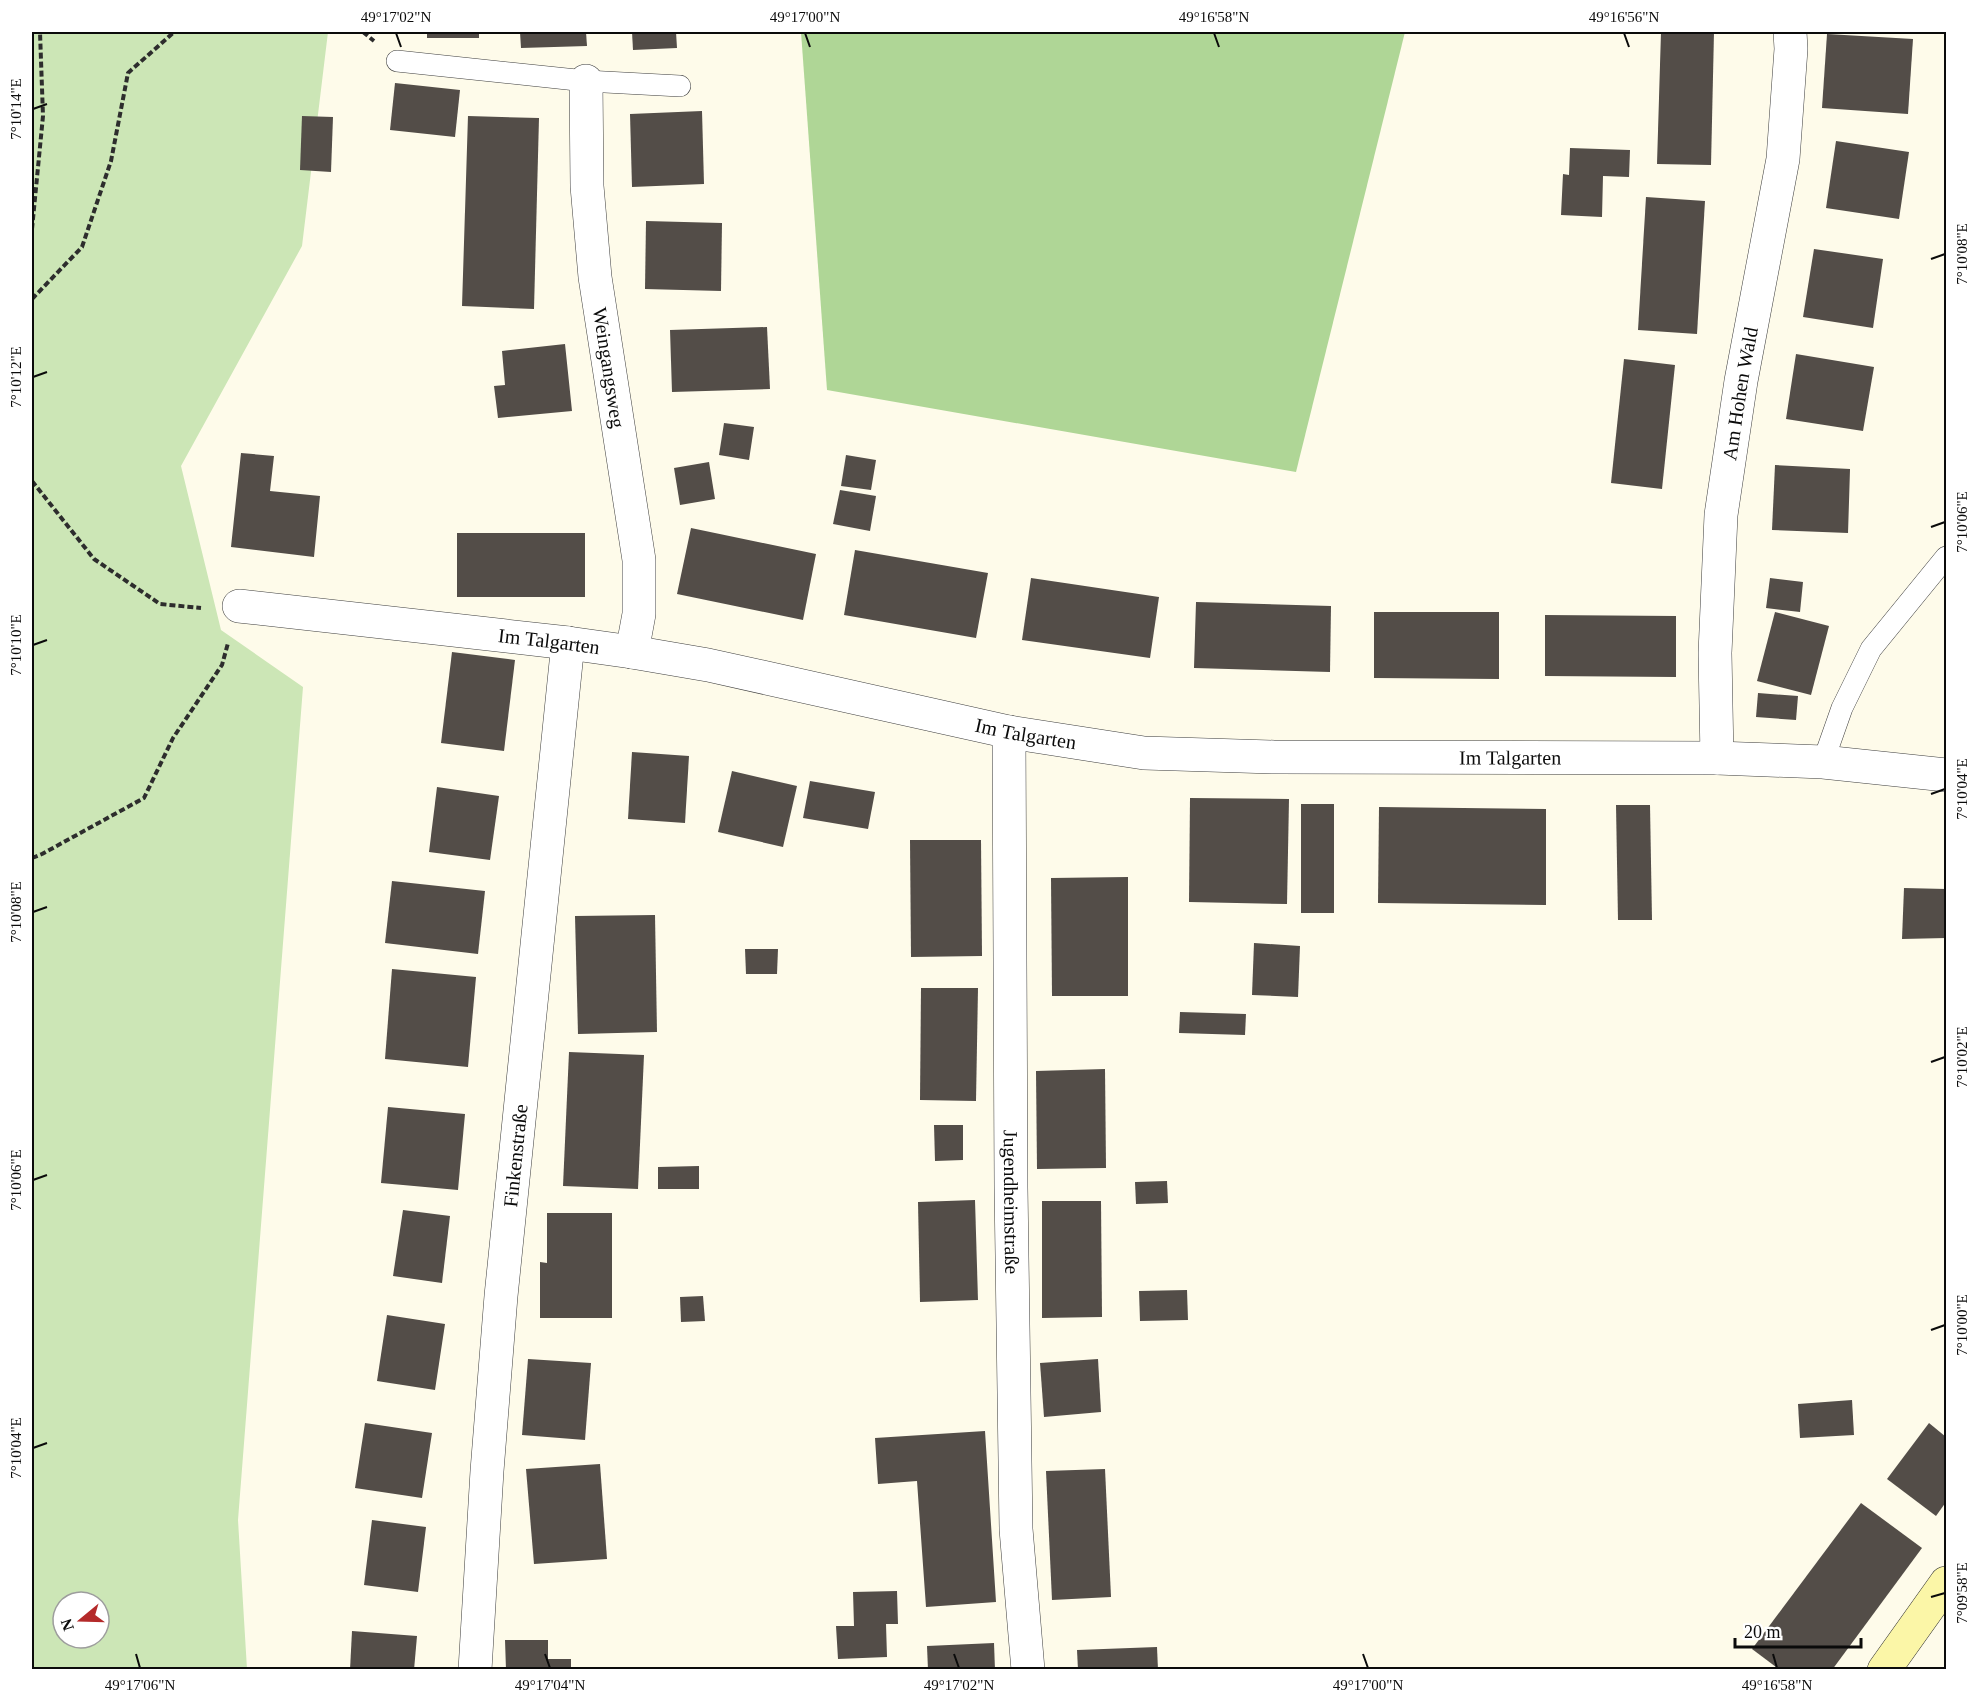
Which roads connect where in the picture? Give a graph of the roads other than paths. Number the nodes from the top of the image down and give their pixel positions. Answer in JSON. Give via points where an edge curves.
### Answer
{"nodes":[{"id":1,"x":1790,"y":32,"type":"edge"},
{"id":2,"x":397,"y":61,"type":"dead end"},
{"id":3,"x":586,"y":81,"type":"junction"},
{"id":4,"x":680,"y":86,"type":"dead end"},
{"id":5,"x":1947,"y":557,"type":"edge"},
{"id":6,"x":239,"y":606,"type":"road end"},
{"id":7,"x":568,"y":643,"type":"junction"},
{"id":8,"x":632,"y":652,"type":"junction"},
{"id":9,"x":1009,"y":732,"type":"junction"},
{"id":10,"x":1717,"y":758,"type":"junction"},
{"id":11,"x":1823,"y":762,"type":"junction"},
{"id":12,"x":1947,"y":775,"type":"edge"},
{"id":13,"x":1947,"y":1583,"type":"edge"},
{"id":14,"x":475,"y":1670,"type":"edge"},
{"id":15,"x":1029,"y":1670,"type":"edge"},
{"id":16,"x":1884,"y":1670,"type":"edge"}],
"edges":[{"from":1,"to":10,"type":"street","name":"Am Hohen Wald","via":[[1783,159],[1721,515],[1715,653]]},
{"from":2,"to":3,"type":"lane"},
{"from":3,"to":4,"type":"lane"},
{"from":3,"to":8,"type":"street","name":"Weingangsweg","via":[[587,186],[595,277],[639,560],[639,614]]},
{"from":5,"to":11,"type":"lane","via":[[1871,649],[1842,708]]},
{"from":6,"to":7,"type":"street","name":"Im Talgarten"},
{"from":7,"to":8,"type":"street","name":"Im Talgarten"},
{"from":7,"to":14,"type":"street","name":"Finkenstraße","via":[[501,1296]]},
{"from":8,"to":9,"type":"street","name":"Im Talgarten","via":[[719,667]]},
{"from":9,"to":10,"type":"street","name":"Im Talgarten","via":[[1156,754]]},
{"from":9,"to":15,"type":"street","name":"Jugendheimstraße","via":[[1016,1529]]},
{"from":10,"to":11,"type":"street","name":"Im Talgarten"},
{"from":11,"to":12,"type":"street","name":"Im Talgarten"},
{"from":13,"to":16,"type":"main road"}]}
